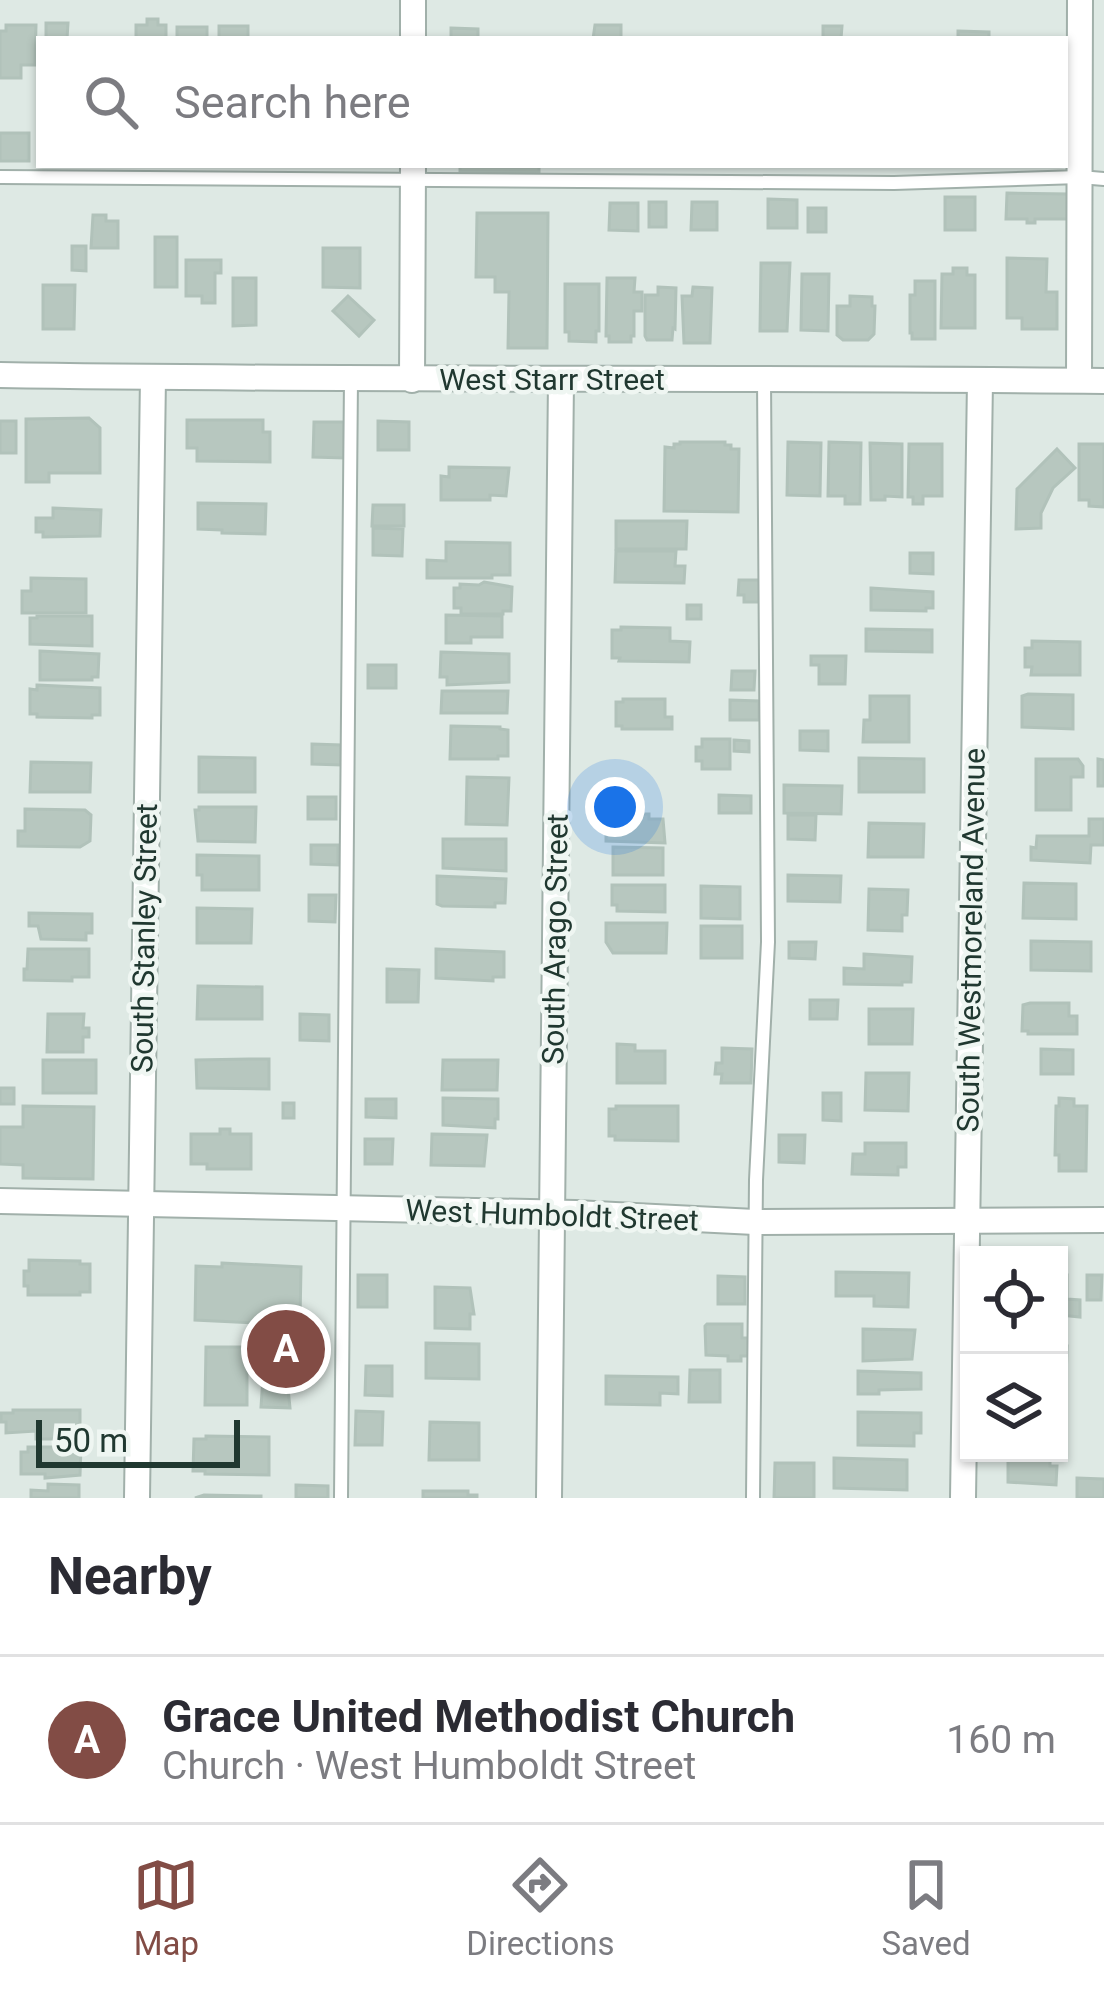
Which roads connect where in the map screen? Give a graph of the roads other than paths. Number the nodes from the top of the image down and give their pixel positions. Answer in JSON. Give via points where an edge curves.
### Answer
{"nodes":[{"id":1,"x":413,"y":0,"type":"edge"},
{"id":2,"x":1080,"y":0,"type":"edge"},
{"id":3,"x":413,"y":36,"type":"edge"},
{"id":4,"x":412,"y":172,"type":"edge"},
{"id":5,"x":0,"y":177,"type":"edge"},
{"id":6,"x":1092,"y":178,"type":"edge"},
{"id":7,"x":0,"y":375,"type":"edge"},
{"id":8,"x":153,"y":377,"type":"junction"},
{"id":9,"x":764,"y":378,"type":"junction"},
{"id":10,"x":351,"y":379,"type":"junction"},
{"id":11,"x":412,"y":380,"type":"junction"},
{"id":12,"x":561,"y":380,"type":"junction"},
{"id":13,"x":980,"y":381,"type":"junction"},
{"id":14,"x":1092,"y":381,"type":"edge"},
{"id":15,"x":0,"y":1201,"type":"edge"},
{"id":16,"x":140,"y":1204,"type":"junction"},
{"id":17,"x":345,"y":1208,"type":"junction"},
{"id":18,"x":552,"y":1213,"type":"junction"},
{"id":19,"x":967,"y":1220,"type":"junction"},
{"id":20,"x":1104,"y":1220,"type":"edge"},
{"id":21,"x":755,"y":1222,"type":"junction"},
{"id":22,"x":137,"y":1498,"type":"edge"},
{"id":23,"x":340,"y":1498,"type":"edge"},
{"id":24,"x":549,"y":1498,"type":"edge"},
{"id":25,"x":753,"y":1498,"type":"edge"},
{"id":26,"x":963,"y":1498,"type":"edge"}],
"edges":[{"from":1,"to":3,"type":"street"},
{"from":2,"to":6,"type":"street"},
{"from":4,"to":5,"type":"lane"},
{"from":4,"to":6,"type":"lane","via":[[894,183]]},
{"from":4,"to":11,"type":"street"},
{"from":6,"to":14,"type":"street"},
{"from":7,"to":8,"type":"street","name":"West Starr Street"},
{"from":8,"to":10,"type":"street","name":"West Starr Street"},
{"from":8,"to":16,"type":"street","name":"South Stanley Street"},
{"from":9,"to":12,"type":"street","name":"West Starr Street"},
{"from":9,"to":13,"type":"street","name":"West Starr Street"},
{"from":9,"to":21,"type":"lane","via":[[768,942]]},
{"from":10,"to":11,"type":"street","name":"West Starr Street"},
{"from":10,"to":17,"type":"lane"},
{"from":11,"to":12,"type":"street","name":"West Starr Street"},
{"from":12,"to":18,"type":"street","name":"South Arago Street"},
{"from":13,"to":14,"type":"street","name":"West Starr Street"},
{"from":13,"to":19,"type":"street","name":"South Westmoreland Avenue"},
{"from":15,"to":16,"type":"street","name":"West Humboldt Street"},
{"from":16,"to":17,"type":"street","name":"West Humboldt Street"},
{"from":16,"to":22,"type":"street","name":"South Stanley Street"},
{"from":17,"to":18,"type":"street","name":"West Humboldt Street"},
{"from":17,"to":23,"type":"lane"},
{"from":18,"to":21,"type":"street","name":"West Humboldt Street"},
{"from":18,"to":24,"type":"street","name":"South Arago Street"},
{"from":19,"to":20,"type":"street","name":"West Humboldt Street"},
{"from":19,"to":21,"type":"street","name":"West Humboldt Street"},
{"from":19,"to":26,"type":"street","name":"South Westmoreland Avenue"},
{"from":21,"to":25,"type":"lane"}]}
